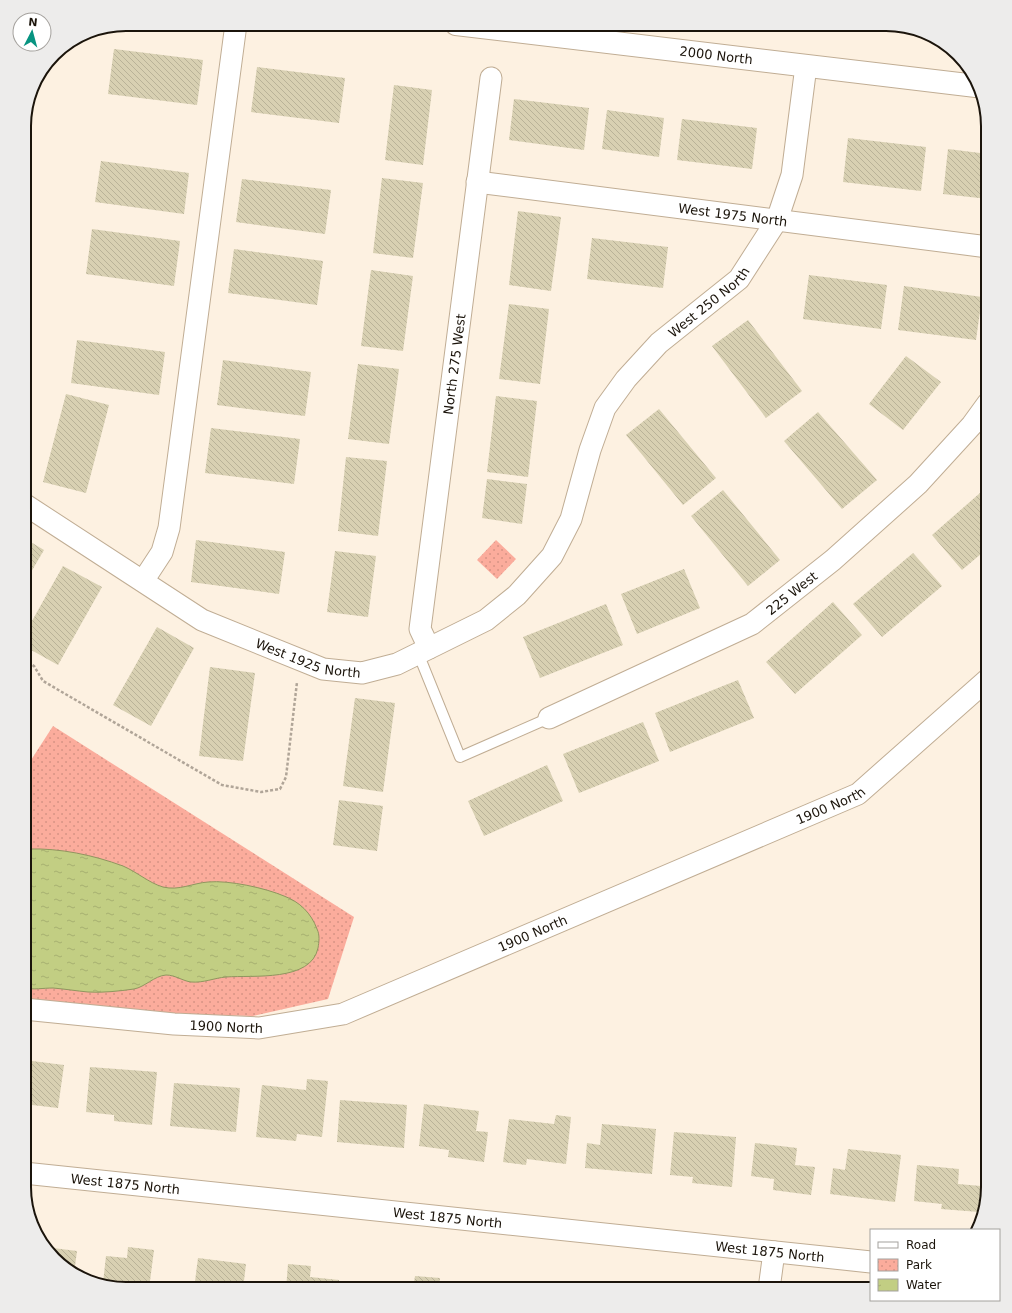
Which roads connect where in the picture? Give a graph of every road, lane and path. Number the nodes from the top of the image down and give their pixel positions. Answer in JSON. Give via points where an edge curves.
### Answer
{"nodes":[{"id":1,"x":235,"y":31,"type":"edge"},
{"id":2,"x":573,"y":31,"type":"edge"},
{"id":3,"x":590,"y":32,"type":"edge"},
{"id":4,"x":806,"y":66,"type":"junction"},
{"id":5,"x":491,"y":78,"type":"dead end"},
{"id":6,"x":972,"y":85,"type":"edge"},
{"id":7,"x":477,"y":182,"type":"junction"},
{"id":8,"x":777,"y":220,"type":"junction"},
{"id":9,"x":981,"y":246,"type":"edge"},
{"id":10,"x":981,"y":413,"type":"edge"},
{"id":11,"x":31,"y":509,"type":"edge"},
{"id":12,"x":571,"y":519,"type":"joint"},
{"id":13,"x":143,"y":581,"type":"junction"},
{"id":14,"x":424,"y":651,"type":"junction"},
{"id":15,"x":31,"y":664,"type":"edge"},
{"id":16,"x":298,"y":680,"type":"dead end"},
{"id":17,"x":981,"y":685,"type":"edge"},
{"id":18,"x":549,"y":718,"type":"joint"},
{"id":19,"x":31,"y":1010,"type":"edge"},
{"id":20,"x":31,"y":1174,"type":"edge"},
{"id":21,"x":774,"y":1252,"type":"junction"},
{"id":22,"x":870,"y":1262,"type":"edge"},
{"id":23,"x":770,"y":1282,"type":"edge"}],
"edges":[{"from":1,"to":13,"type":"street","via":[[170,528],[162,552]]},
{"from":2,"to":3,"type":"street","name":"2000 North"},
{"from":3,"to":4,"type":"street","name":"2000 North"},
{"from":4,"to":6,"type":"street","name":"2000 North"},
{"from":4,"to":8,"type":"street","name":"West 250 North","via":[[792,175]]},
{"from":5,"to":7,"type":"street","name":"North 275 West"},
{"from":7,"to":8,"type":"street","name":"West 1975 North"},
{"from":7,"to":14,"type":"street","name":"North 275 West","via":[[420,628]]},
{"from":8,"to":9,"type":"street","name":"West 1975 North"},
{"from":8,"to":12,"type":"street","name":"West 250 North","via":[[739,279],[659,344],[626,379],[605,408],[590,450]]},
{"from":10,"to":18,"type":"street","name":"225 West","via":[[918,484],[833,560],[752,624]]},
{"from":11,"to":13,"type":"street","name":"West 1925 North"},
{"from":12,"to":14,"type":"street","name":"West 1925 North","via":[[552,556],[517,595],[486,620]]},
{"from":13,"to":14,"type":"street","name":"West 1925 North","via":[[202,620],[323,669],[362,673],[397,664]]},
{"from":14,"to":18,"type":"lane","via":[[460,757]]},
{"from":15,"to":16,"type":"path","via":[[43,681],[222,785],[261,792],[280,789],[286,777]]},
{"from":17,"to":19,"type":"street","name":"1900 North","via":[[858,794],[343,1014],[259,1028],[174,1024]]},
{"from":20,"to":21,"type":"street","name":"West 1875 North"},
{"from":21,"to":22,"type":"street","name":"West 1875 North"},
{"from":21,"to":23,"type":"street"}]}
